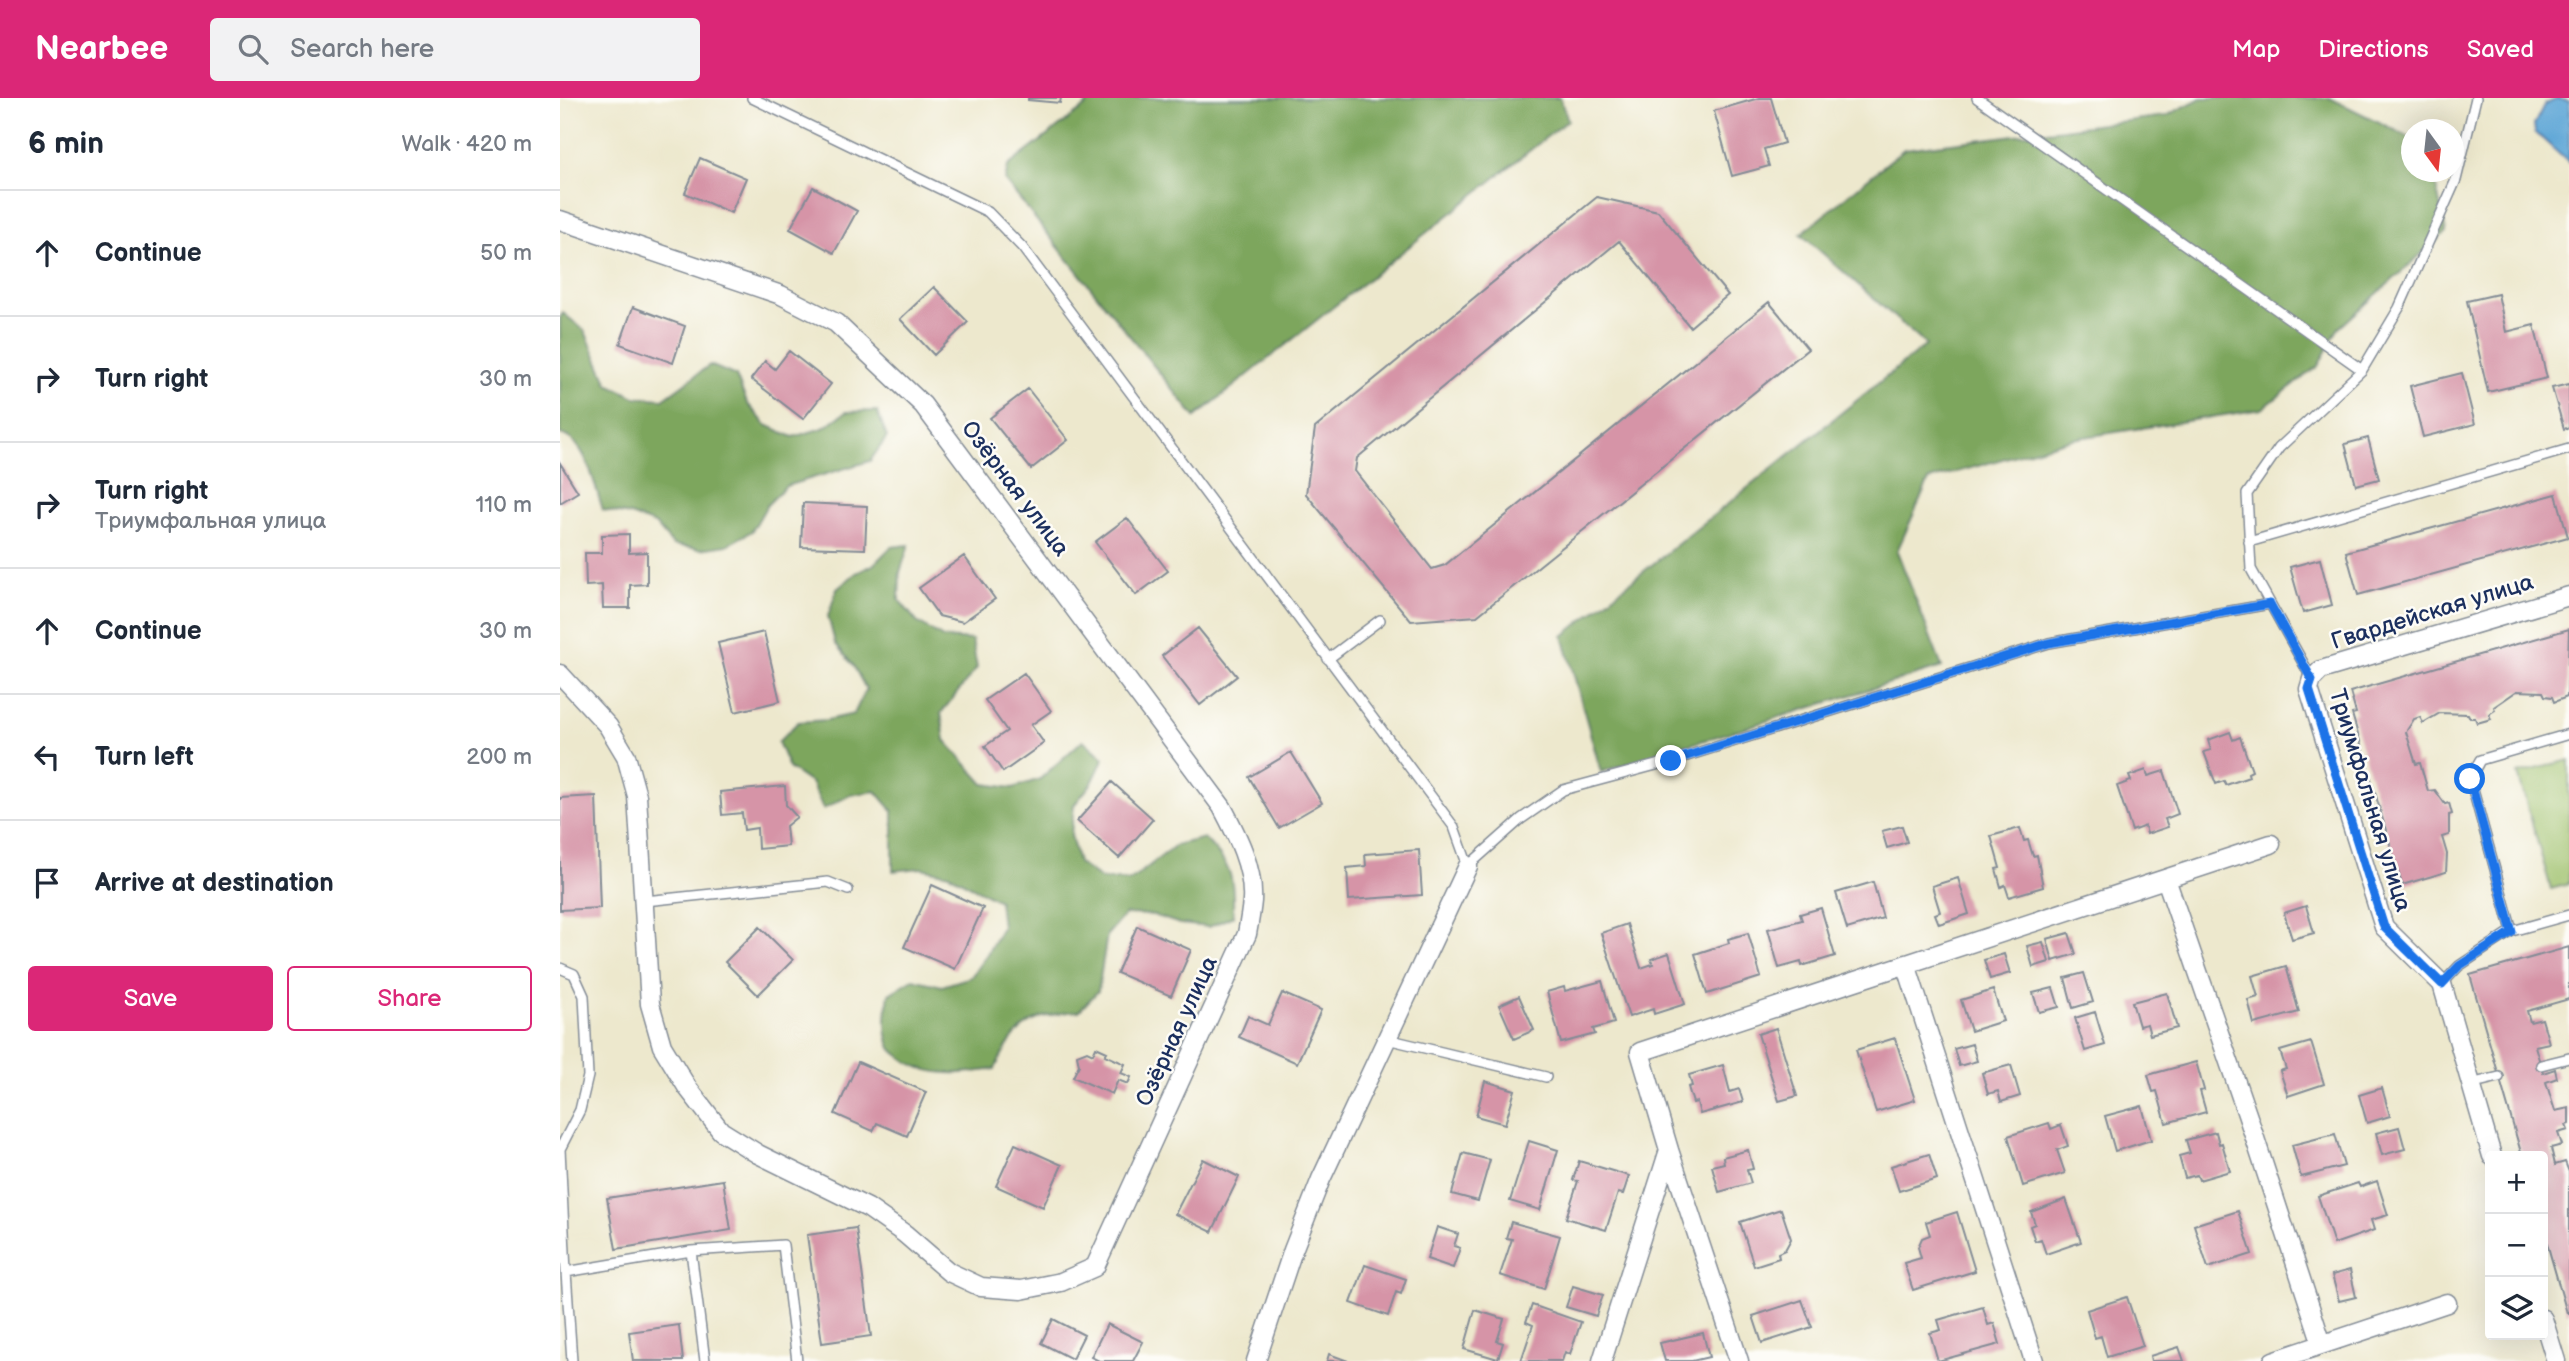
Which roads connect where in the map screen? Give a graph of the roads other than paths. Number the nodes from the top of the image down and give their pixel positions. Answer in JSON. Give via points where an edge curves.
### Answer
{"nodes":[{"id":1,"x":752,"y":98,"type":"edge"},
{"id":2,"x":1978,"y":98,"type":"edge"},
{"id":3,"x":2476,"y":98,"type":"edge"},
{"id":4,"x":560,"y":220,"type":"edge"},
{"id":5,"x":2362,"y":370,"type":"junction"},
{"id":6,"x":2569,"y":449,"type":"edge"},
{"id":7,"x":2249,"y":542,"type":"junction"},
{"id":8,"x":2569,"y":596,"type":"edge"},
{"id":9,"x":2270,"y":604,"type":"junction"},
{"id":10,"x":1380,"y":620,"type":"dead end"},
{"id":11,"x":1328,"y":659,"type":"junction"},
{"id":12,"x":561,"y":678,"type":"edge"},
{"id":13,"x":2312,"y":680,"type":"junction"},
{"id":14,"x":2569,"y":734,"type":"edge"},
{"id":15,"x":2271,"y":844,"type":"dead end"},
{"id":16,"x":1468,"y":866,"type":"junction"},
{"id":17,"x":2166,"y":879,"type":"junction"},
{"id":18,"x":849,"y":890,"type":"dead end"},
{"id":19,"x":645,"y":901,"type":"junction"},
{"id":20,"x":2569,"y":915,"type":"edge"},
{"id":21,"x":2512,"y":932,"type":"junction"},
{"id":22,"x":1906,"y":964,"type":"junction"},
{"id":23,"x":560,"y":968,"type":"edge"},
{"id":24,"x":2442,"y":984,"type":"junction"},
{"id":25,"x":1387,"y":1038,"type":"junction"},
{"id":26,"x":2569,"y":1058,"type":"edge"},
{"id":27,"x":2541,"y":1065,"type":"dead end"},
{"id":28,"x":1546,"y":1077,"type":"dead end"},
{"id":29,"x":2499,"y":1077,"type":"dead end"},
{"id":30,"x":2470,"y":1084,"type":"junction"},
{"id":31,"x":1669,"y":1150,"type":"junction"},
{"id":32,"x":2490,"y":1151,"type":"edge"},
{"id":33,"x":691,"y":1251,"type":"junction"},
{"id":34,"x":566,"y":1272,"type":"junction"},
{"id":35,"x":2447,"y":1303,"type":"dead end"},
{"id":36,"x":2548,"y":1335,"type":"edge"},
{"id":37,"x":2322,"y":1345,"type":"junction"},
{"id":38,"x":572,"y":1361,"type":"edge"},
{"id":39,"x":705,"y":1361,"type":"edge"},
{"id":40,"x":797,"y":1361,"type":"edge"},
{"id":41,"x":1256,"y":1361,"type":"edge"},
{"id":42,"x":1602,"y":1361,"type":"edge"},
{"id":43,"x":1739,"y":1361,"type":"edge"},
{"id":44,"x":2034,"y":1361,"type":"edge"},
{"id":45,"x":2273,"y":1361,"type":"edge"},
{"id":46,"x":2556,"y":1361,"type":"edge"}],
"edges":[{"from":1,"to":11,"type":"lane","via":[[988,212],[1022,247]]},
{"from":2,"to":5,"type":"lane"},
{"from":3,"to":5,"type":"lane","via":[[2456,180],[2399,308]]},
{"from":4,"to":19,"type":"street","name":"Озёрная улица","via":[[781,295],[836,323],[923,405],[1222,807],[1247,865],[1252,899],[1247,934],[1095,1267],[1061,1282],[1021,1290],[981,1287],[949,1272],[868,1208],[721,1131],[662,1046],[650,1004]]},
{"from":5,"to":7,"type":"lane","via":[[2279,448],[2247,494]]},
{"from":6,"to":7,"type":"lane"},
{"from":7,"to":9,"type":"lane","via":[[2250,569]]},
{"from":8,"to":13,"type":"street","name":"Гвардейская улица","via":[[2321,670]]},
{"from":9,"to":13,"type":"lane"},
{"from":9,"to":16,"type":"lane","via":[[2049,643],[1563,790],[1521,819]]},
{"from":10,"to":11,"type":"lane"},
{"from":11,"to":16,"type":"lane","via":[[1454,827]]},
{"from":12,"to":19,"type":"street","name":"Озёрная улица","via":[[608,726],[626,756],[638,796]]},
{"from":13,"to":24,"type":"street","name":"Триумфальная улица","via":[[2309,689],[2384,927]]},
{"from":14,"to":21,"type":"lane","via":[[2480,760],[2470,779]]},
{"from":15,"to":17,"type":"street"},
{"from":16,"to":25,"type":"street"},
{"from":17,"to":22,"type":"street"},
{"from":17,"to":37,"type":"street"},
{"from":18,"to":19,"type":"lane","via":[[828,882]]},
{"from":20,"to":21,"type":"lane"},
{"from":21,"to":24,"type":"lane","via":[[2459,966]]},
{"from":22,"to":31,"type":"street","via":[[1640,1052]]},
{"from":22,"to":44,"type":"street"},
{"from":23,"to":34,"type":"lane","via":[[574,974],[584,996],[588,1076],[580,1110],[560,1149]]},
{"from":24,"to":30,"type":"street","name":"Триумфальная улица"},
{"from":25,"to":28,"type":"lane"},
{"from":25,"to":41,"type":"street","via":[[1321,1179]]},
{"from":26,"to":27,"type":"lane"},
{"from":29,"to":30,"type":"lane"},
{"from":30,"to":32,"type":"street","name":"Триумфальная улица"},
{"from":31,"to":42,"type":"street"},
{"from":31,"to":43,"type":"street"},
{"from":33,"to":34,"type":"lane"},
{"from":33,"to":39,"type":"lane"},
{"from":33,"to":40,"type":"lane","via":[[783,1245]]},
{"from":34,"to":38,"type":"lane"},
{"from":35,"to":37,"type":"street"},
{"from":36,"to":46,"type":"street"},
{"from":37,"to":45,"type":"street"}]}
